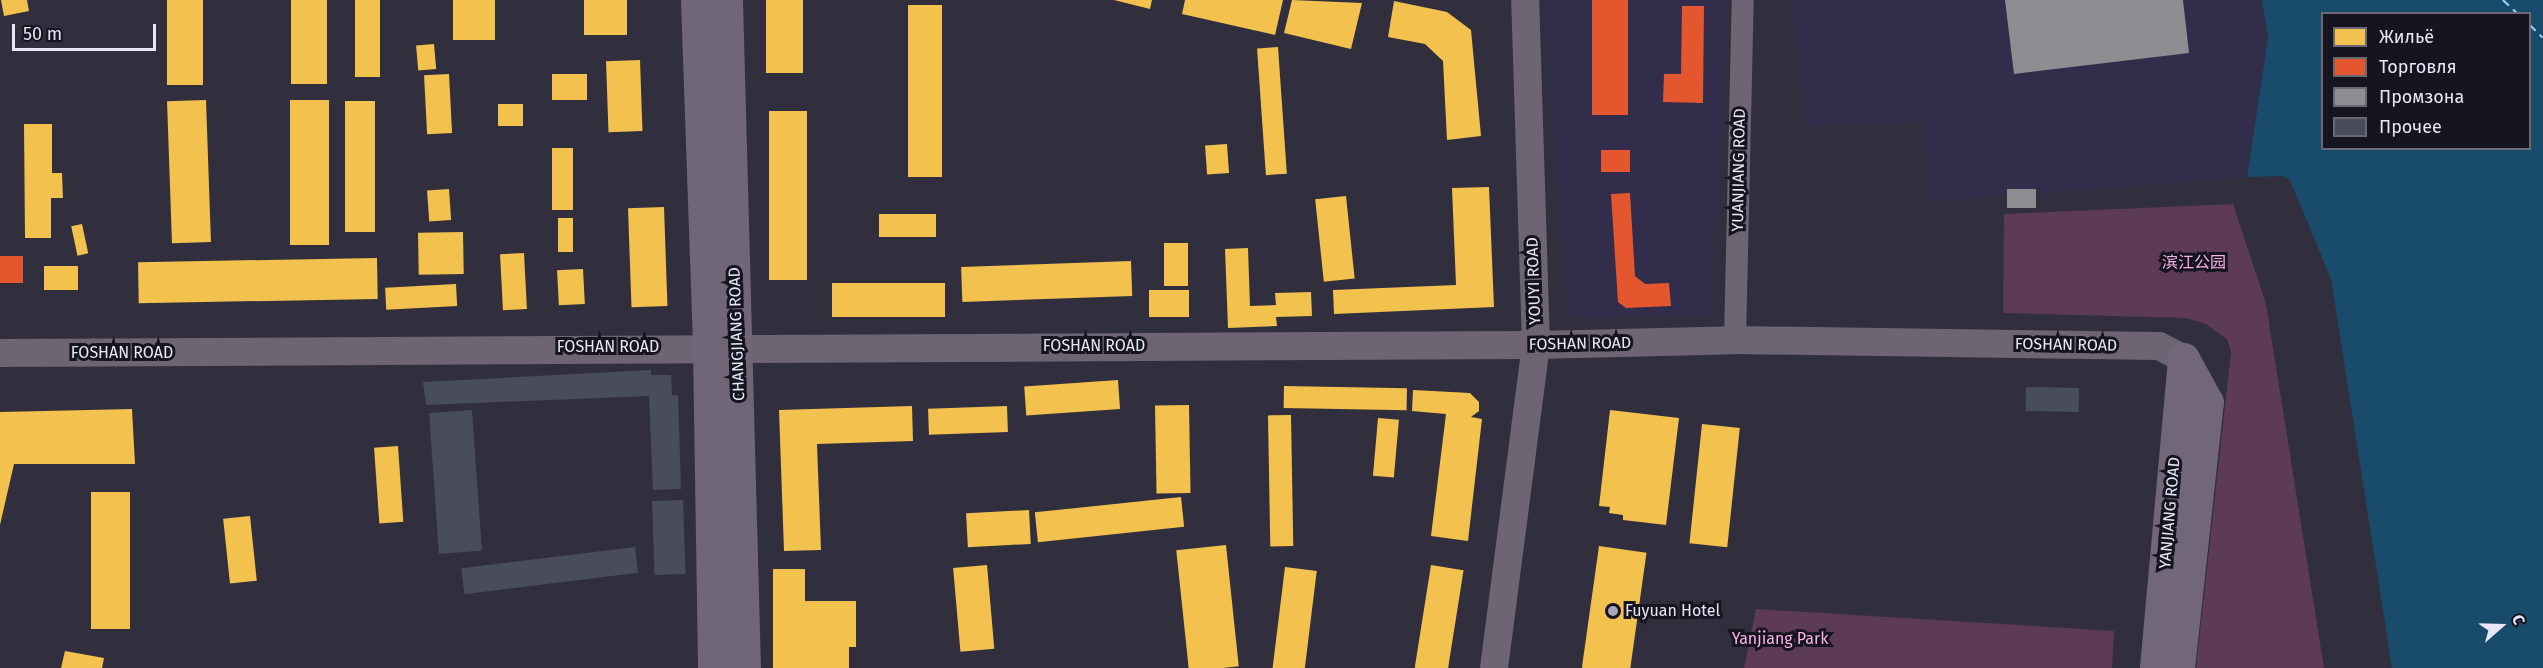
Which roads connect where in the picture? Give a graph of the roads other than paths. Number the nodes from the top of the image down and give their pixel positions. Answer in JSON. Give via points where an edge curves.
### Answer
{"nodes":[{"id":1,"x":697,"y":0,"type":"edge"},
{"id":2,"x":726,"y":0,"type":"edge"},
{"id":3,"x":1526,"y":0,"type":"edge"},
{"id":4,"x":1743,"y":0,"type":"edge"},
{"id":5,"x":1735,"y":340,"type":"junction"},
{"id":6,"x":1536,"y":345,"type":"junction"},
{"id":7,"x":723,"y":347,"type":"junction"},
{"id":8,"x":0,"y":352,"type":"edge"},
{"id":9,"x":2184,"y":358,"type":"junction"},
{"id":10,"x":714,"y":668,"type":"edge"},
{"id":11,"x":744,"y":668,"type":"edge"},
{"id":12,"x":1494,"y":668,"type":"edge"},
{"id":13,"x":2156,"y":668,"type":"edge"},
{"id":14,"x":2179,"y":668,"type":"edge"}],
"edges":[{"from":1,"to":7,"type":"main road","name":"CHANGJIANG ROAD"},
{"from":2,"to":7,"type":"main road","name":"CHANGJIANG ROAD"},
{"from":3,"to":6,"type":"street","name":"YOUYI ROAD"},
{"from":4,"to":5,"type":"street","name":"YUANJIANG ROAD"},
{"from":5,"to":6,"type":"street","name":"FOSHAN ROAD"},
{"from":5,"to":9,"type":"street","name":"FOSHAN ROAD","via":[[2159,346]]},
{"from":6,"to":7,"type":"street","name":"FOSHAN ROAD"},
{"from":6,"to":12,"type":"street","name":"YOUYI ROAD"},
{"from":7,"to":8,"type":"street","name":"FOSHAN ROAD"},
{"from":7,"to":10,"type":"main road","name":"CHANGJIANG ROAD"},
{"from":7,"to":11,"type":"main road","name":"CHANGJIANG ROAD"},
{"from":9,"to":13,"type":"main road","name":"YANJIANG ROAD"},
{"from":9,"to":14,"type":"main road","via":[[2208,402]]}]}
